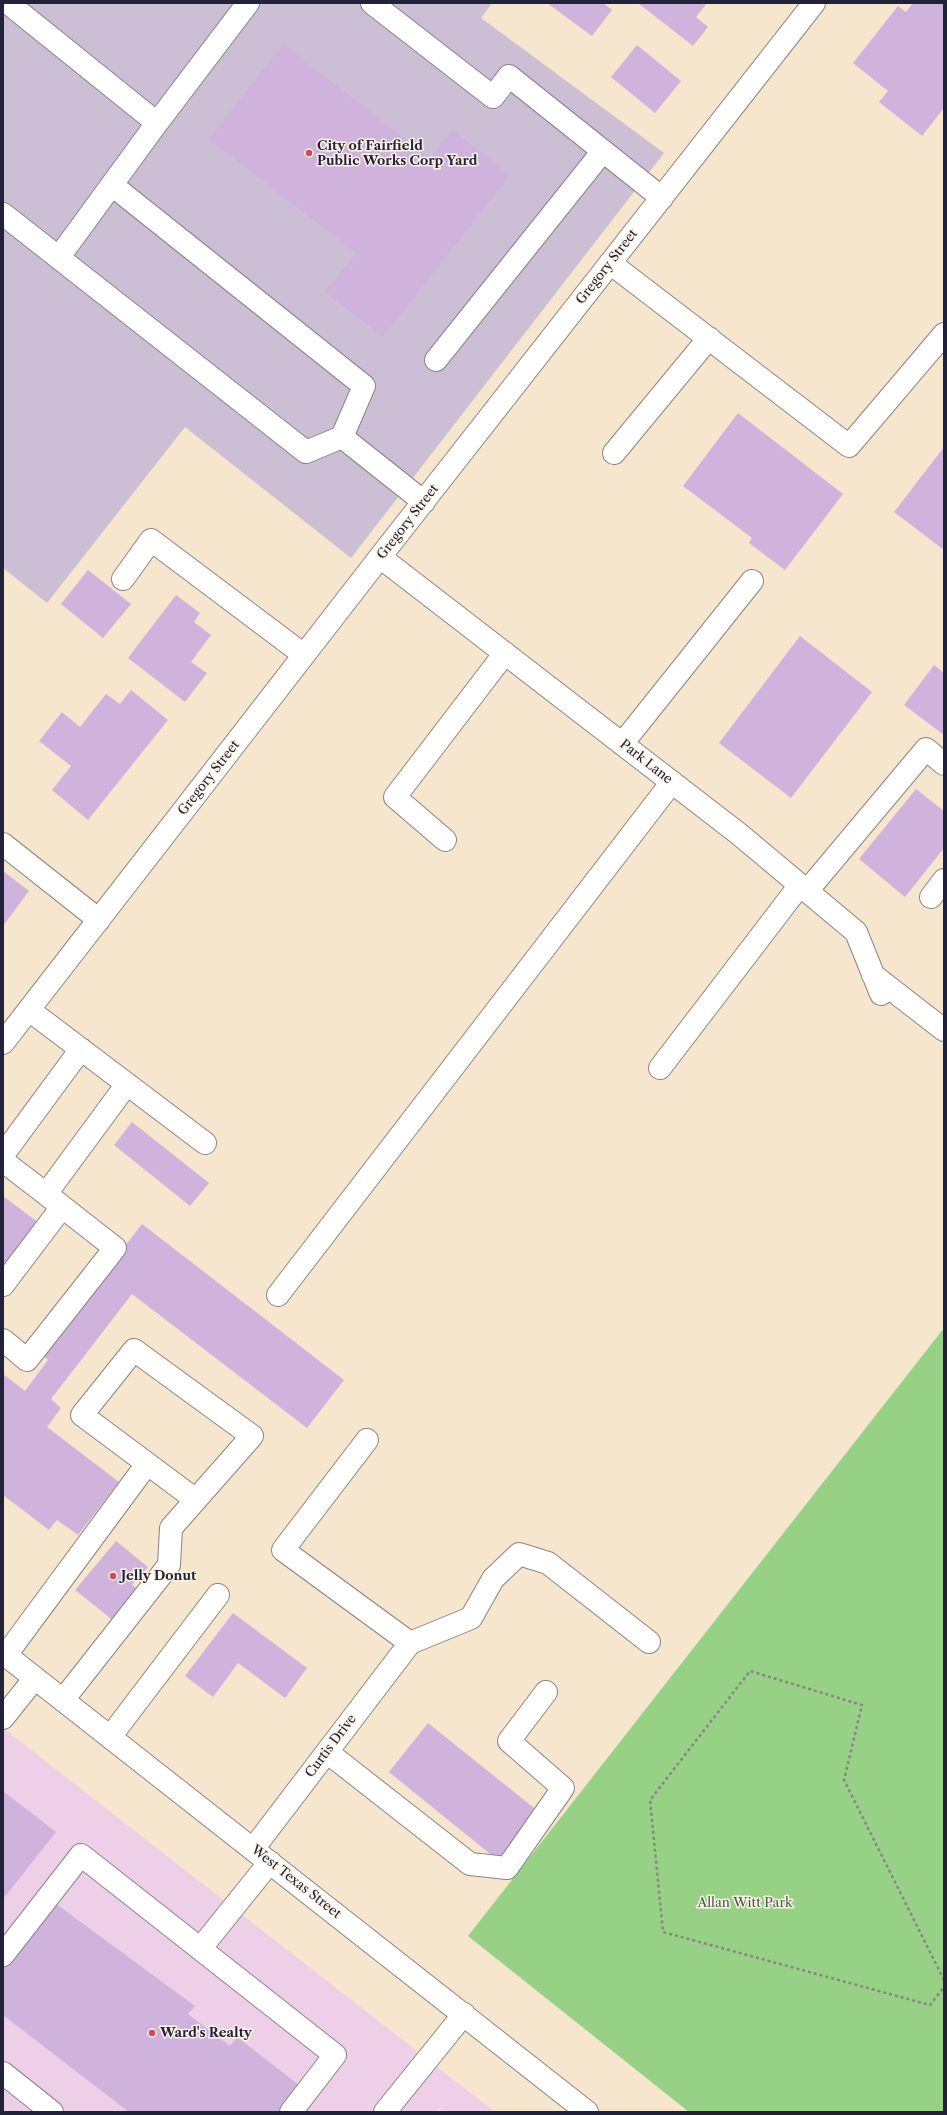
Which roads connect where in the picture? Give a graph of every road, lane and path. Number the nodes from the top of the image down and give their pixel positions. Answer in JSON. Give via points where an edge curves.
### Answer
{"nodes":[{"id":1,"x":8,"y":3,"type":"edge"},
{"id":2,"x":248,"y":3,"type":"edge"},
{"id":3,"x":372,"y":3,"type":"edge"},
{"id":4,"x":814,"y":3,"type":"edge"},
{"id":5,"x":158,"y":123,"type":"junction"},
{"id":6,"x":603,"y":151,"type":"junction"},
{"id":7,"x":112,"y":184,"type":"junction"},
{"id":8,"x":662,"y":198,"type":"junction"},
{"id":9,"x":3,"y":214,"type":"edge"},
{"id":10,"x":59,"y":257,"type":"junction"},
{"id":11,"x":610,"y":264,"type":"junction"},
{"id":12,"x":944,"y":334,"type":"edge"},
{"id":13,"x":708,"y":338,"type":"junction"},
{"id":14,"x":436,"y":360,"type":"dead end"},
{"id":15,"x":342,"y":437,"type":"junction"},
{"id":16,"x":614,"y":453,"type":"dead end"},
{"id":17,"x":424,"y":502,"type":"junction"},
{"id":18,"x":380,"y":557,"type":"junction"},
{"id":19,"x":123,"y":579,"type":"dead end"},
{"id":20,"x":752,"y":581,"type":"dead end"},
{"id":21,"x":505,"y":653,"type":"junction"},
{"id":22,"x":304,"y":655,"type":"junction"},
{"id":23,"x":622,"y":744,"type":"junction"},
{"id":24,"x":944,"y":764,"type":"edge"},
{"id":25,"x":672,"y":782,"type":"junction"},
{"id":26,"x":445,"y":840,"type":"dead end"},
{"id":27,"x":3,"y":844,"type":"edge"},
{"id":28,"x":944,"y":880,"type":"edge"},
{"id":29,"x":804,"y":888,"type":"junction"},
{"id":30,"x":931,"y":897,"type":"dead end"},
{"id":31,"x":99,"y":920,"type":"junction"},
{"id":32,"x":29,"y":1010,"type":"junction"},
{"id":33,"x":944,"y":1030,"type":"edge"},
{"id":34,"x":3,"y":1044,"type":"edge"},
{"id":35,"x":81,"y":1049,"type":"junction"},
{"id":36,"x":660,"y":1068,"type":"dead end"},
{"id":37,"x":128,"y":1084,"type":"junction"},
{"id":38,"x":205,"y":1142,"type":"dead end"},
{"id":39,"x":3,"y":1155,"type":"edge"},
{"id":40,"x":3,"y":1161,"type":"edge"},
{"id":41,"x":54,"y":1200,"type":"junction"},
{"id":42,"x":3,"y":1285,"type":"edge"},
{"id":43,"x":278,"y":1295,"type":"dead end"},
{"id":44,"x":3,"y":1340,"type":"edge"},
{"id":45,"x":367,"y":1440,"type":"dead end"},
{"id":46,"x":147,"y":1464,"type":"junction"},
{"id":47,"x":196,"y":1500,"type":"junction"},
{"id":48,"x":218,"y":1594,"type":"dead end"},
{"id":49,"x":649,"y":1642,"type":"dead end"},
{"id":50,"x":410,"y":1643,"type":"junction"},
{"id":51,"x":4,"y":1654,"type":"edge"},
{"id":52,"x":35,"y":1678,"type":"junction"},
{"id":53,"x":546,"y":1692,"type":"dead end"},
{"id":54,"x":63,"y":1700,"type":"junction"},
{"id":55,"x":3,"y":1718,"type":"edge"},
{"id":56,"x":110,"y":1737,"type":"junction"},
{"id":57,"x":327,"y":1752,"type":"junction"},
{"id":58,"x":253,"y":1849,"type":"junction"},
{"id":59,"x":270,"y":1862,"type":"junction"},
{"id":60,"x":200,"y":1949,"type":"junction"},
{"id":61,"x":3,"y":1955,"type":"edge"},
{"id":62,"x":944,"y":1980,"type":"edge"},
{"id":63,"x":944,"y":1987,"type":"edge"},
{"id":64,"x":464,"y":2014,"type":"junction"},
{"id":65,"x":3,"y":2073,"type":"edge"},
{"id":66,"x":52,"y":2112,"type":"edge"},
{"id":67,"x":291,"y":2112,"type":"edge"},
{"id":68,"x":385,"y":2112,"type":"edge"},
{"id":69,"x":587,"y":2112,"type":"edge"}],
"edges":[{"from":1,"to":5,"type":"street"},
{"from":2,"to":5,"type":"street"},
{"from":3,"to":6,"type":"street","via":[[493,97],[509,76]]},
{"from":4,"to":8,"type":"street","name":"Gregory Street"},
{"from":5,"to":7,"type":"street"},
{"from":6,"to":8,"type":"street"},
{"from":6,"to":14,"type":"street"},
{"from":7,"to":10,"type":"street"},
{"from":7,"to":15,"type":"street","via":[[364,386]]},
{"from":8,"to":11,"type":"street","name":"Gregory Street"},
{"from":9,"to":10,"type":"street"},
{"from":10,"to":15,"type":"street","via":[[306,452]]},
{"from":11,"to":13,"type":"street"},
{"from":11,"to":17,"type":"street","name":"Gregory Street"},
{"from":12,"to":13,"type":"street","via":[[849,446]]},
{"from":13,"to":16,"type":"street"},
{"from":15,"to":17,"type":"street"},
{"from":17,"to":18,"type":"street","name":"Gregory Street"},
{"from":18,"to":21,"type":"street","name":"Park Lane"},
{"from":18,"to":22,"type":"street","name":"Gregory Street"},
{"from":19,"to":22,"type":"street","via":[[151,540]]},
{"from":20,"to":23,"type":"street"},
{"from":21,"to":23,"type":"street","name":"Park Lane"},
{"from":21,"to":26,"type":"street","via":[[395,797]]},
{"from":22,"to":31,"type":"street","name":"Gregory Street"},
{"from":23,"to":25,"type":"street","name":"Park Lane"},
{"from":24,"to":29,"type":"street","via":[[926,749]]},
{"from":25,"to":29,"type":"street","name":"Park Lane"},
{"from":25,"to":43,"type":"street"},
{"from":27,"to":31,"type":"street"},
{"from":28,"to":30,"type":"street"},
{"from":29,"to":33,"type":"street","name":"Park Lane","via":[[856,932],[877,984]]},
{"from":29,"to":36,"type":"street"},
{"from":31,"to":32,"type":"street","name":"Gregory Street"},
{"from":32,"to":34,"type":"street","name":"Gregory Street"},
{"from":32,"to":35,"type":"street"},
{"from":35,"to":37,"type":"street"},
{"from":35,"to":39,"type":"street"},
{"from":37,"to":38,"type":"street"},
{"from":37,"to":41,"type":"street"},
{"from":40,"to":41,"type":"street"},
{"from":41,"to":42,"type":"street"},
{"from":41,"to":44,"type":"street","via":[[115,1248],[27,1360]]},
{"from":45,"to":50,"type":"street","via":[[283,1550]]},
{"from":46,"to":47,"type":"street"},
{"from":46,"to":47,"type":"street","via":[[82,1415],[134,1350],[252,1436]]},
{"from":46,"to":51,"type":"street"},
{"from":47,"to":54,"type":"street","via":[[171,1528],[169,1565]]},
{"from":48,"to":56,"type":"street"},
{"from":49,"to":50,"type":"street","via":[[548,1563],[519,1554],[493,1579],[471,1618]]},
{"from":50,"to":57,"type":"street","name":"Curtis Drive"},
{"from":51,"to":52,"type":"street","name":"West Texas Street"},
{"from":52,"to":54,"type":"street","name":"West Texas Street"},
{"from":52,"to":55,"type":"street"},
{"from":53,"to":57,"type":"street","via":[[509,1741],[563,1788],[507,1868],[470,1864]]},
{"from":54,"to":56,"type":"street","name":"West Texas Street"},
{"from":56,"to":58,"type":"street","name":"West Texas Street"},
{"from":57,"to":58,"type":"street","name":"Curtis Drive"},
{"from":58,"to":59,"type":"street","name":"West Texas Street"},
{"from":59,"to":60,"type":"street"},
{"from":59,"to":64,"type":"street","name":"West Texas Street"},
{"from":60,"to":61,"type":"street","via":[[81,1855]]},
{"from":60,"to":67,"type":"street","via":[[336,2055]]},
{"from":62,"to":63,"type":"path","via":[[844,1780],[862,1705],[750,1671],[650,1800],[664,1932],[930,2005]]},
{"from":64,"to":68,"type":"street"},
{"from":64,"to":69,"type":"street","name":"West Texas Street"},
{"from":65,"to":66,"type":"street"}]}
